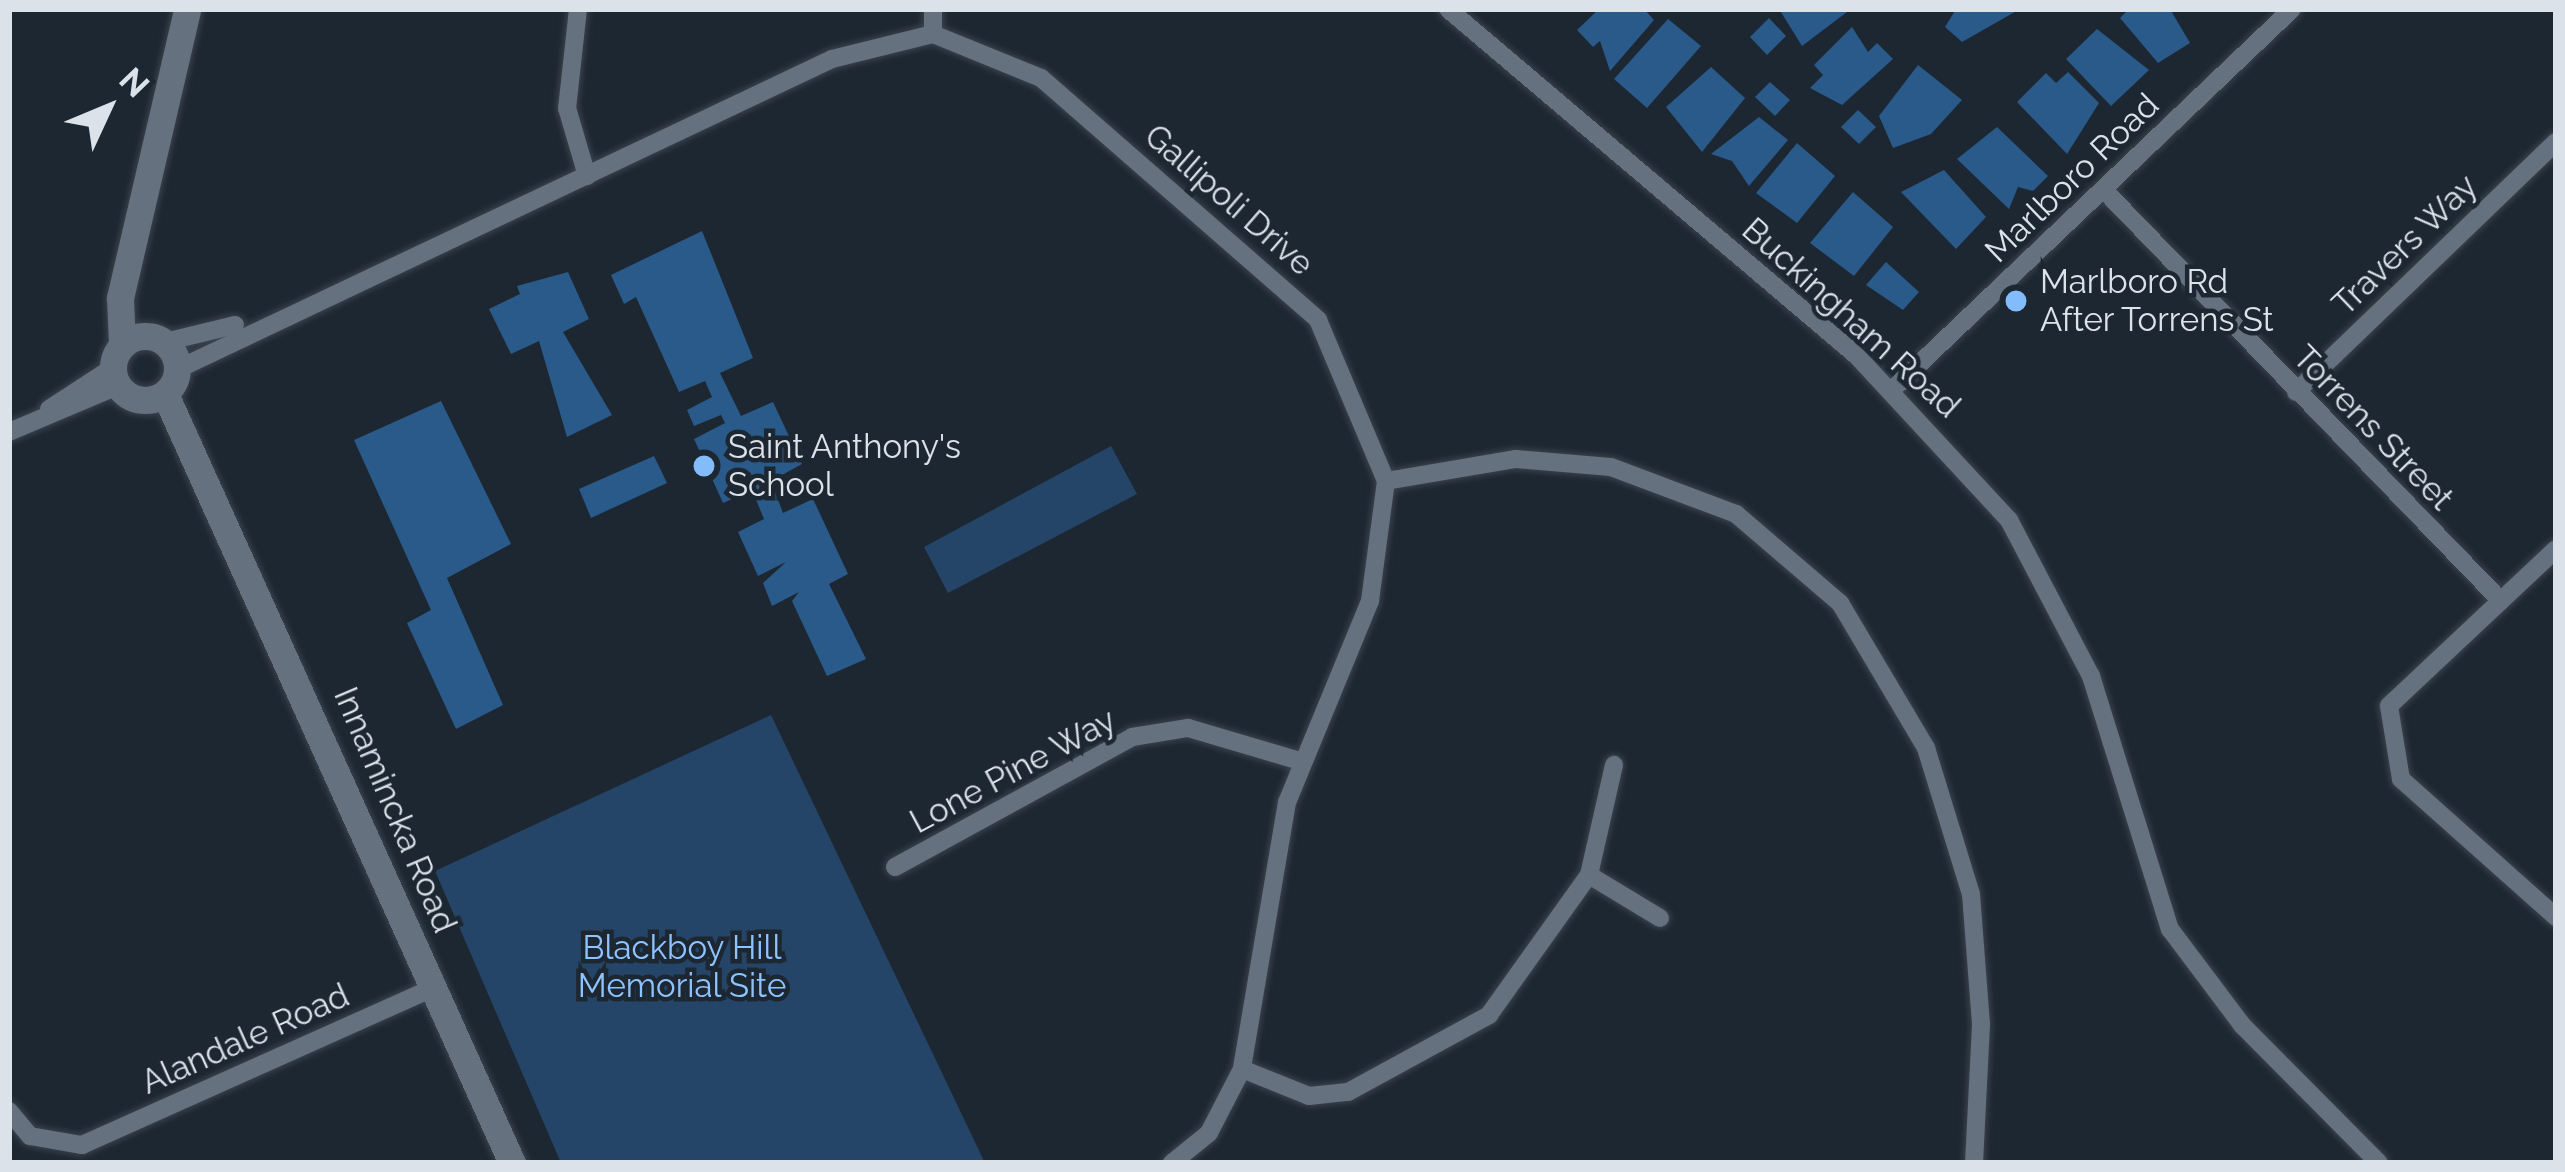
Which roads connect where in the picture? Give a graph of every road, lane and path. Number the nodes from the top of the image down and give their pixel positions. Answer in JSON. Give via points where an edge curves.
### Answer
{"nodes":[{"id":1,"x":187,"y":9,"type":"edge"},
{"id":2,"x":578,"y":9,"type":"edge"},
{"id":3,"x":933,"y":9,"type":"edge"},
{"id":4,"x":1448,"y":9,"type":"edge"},
{"id":5,"x":2292,"y":9,"type":"edge"},
{"id":6,"x":933,"y":34,"type":"junction"},
{"id":7,"x":2556,"y":142,"type":"edge"},
{"id":8,"x":587,"y":176,"type":"junction"},
{"id":9,"x":2104,"y":190,"type":"junction"},
{"id":10,"x":135,"y":231,"type":"junction"},
{"id":11,"x":281,"y":314,"type":"junction"},
{"id":12,"x":159,"y":339,"type":"junction"},
{"id":13,"x":118,"y":366,"type":"junction"},
{"id":14,"x":163,"y":388,"type":"junction"},
{"id":15,"x":1893,"y":389,"type":"junction"},
{"id":16,"x":2296,"y":392,"type":"junction"},
{"id":17,"x":9,"y":432,"type":"edge"},
{"id":18,"x":1386,"y":481,"type":"junction"},
{"id":19,"x":2556,"y":549,"type":"edge"},
{"id":20,"x":2501,"y":602,"type":"junction"},
{"id":21,"x":1300,"y":761,"type":"junction"},
{"id":22,"x":1614,"y":765,"type":"dead end"},
{"id":23,"x":896,"y":867,"type":"dead end"},
{"id":24,"x":1589,"y":875,"type":"junction"},
{"id":25,"x":2556,"y":917,"type":"edge"},
{"id":26,"x":1660,"y":918,"type":"dead end"},
{"id":27,"x":433,"y":988,"type":"junction"},
{"id":28,"x":1242,"y":1069,"type":"junction"},
{"id":29,"x":9,"y":1111,"type":"edge"},
{"id":30,"x":86,"y":1154,"type":"edge"},
{"id":31,"x":512,"y":1163,"type":"edge"},
{"id":32,"x":1172,"y":1163,"type":"edge"},
{"id":33,"x":1974,"y":1163,"type":"edge"},
{"id":34,"x":2379,"y":1163,"type":"edge"}],
"edges":[{"from":1,"to":10,"type":"main road"},
{"from":2,"to":8,"type":"street","via":[[567,108]]},
{"from":3,"to":6,"type":"street"},
{"from":4,"to":15,"type":"street","name":"Buckingham Road"},
{"from":5,"to":9,"type":"street","name":"Marlboro Road"},
{"from":6,"to":8,"type":"street","via":[[832,59]]},
{"from":6,"to":18,"type":"street","name":"Gallipoli Drive","via":[[1041,78],[1280,280],[1343,362]]},
{"from":7,"to":16,"type":"street","name":"Travers Way"},
{"from":8,"to":11,"type":"street"},
{"from":9,"to":15,"type":"street","name":"Marlboro Road"},
{"from":9,"to":16,"type":"street","name":"Torrens Street"},
{"from":10,"to":12,"type":"main road","via":[[139,305]]},
{"from":10,"to":13,"type":"main road"},
{"from":11,"to":12,"type":"street"},
{"from":11,"to":14,"type":"street"},
{"from":12,"to":13,"type":"main road"},
{"from":12,"to":14,"type":"main road","name":"Innamincka Road"},
{"from":13,"to":14,"type":"main road"},
{"from":13,"to":17,"type":"street"},
{"from":14,"to":27,"type":"main road","name":"Innamincka Road"},
{"from":15,"to":34,"type":"street","name":"Buckingham Road","via":[[2009,520],[2054,592],[2091,676],[2170,928],[2198,975]]},
{"from":16,"to":20,"type":"street","name":"Torrens Street"},
{"from":18,"to":21,"type":"street","name":"Gallipoli Drive","via":[[1370,601]]},
{"from":18,"to":33,"type":"street","via":[[1516,459],[1611,466],[1736,514],[1840,603],[1926,748],[1971,894],[1981,1025]]},
{"from":19,"to":20,"type":"street"},
{"from":20,"to":25,"type":"street","via":[[2390,706],[2392,736],[2401,779]]},
{"from":21,"to":23,"type":"street","name":"Lone Pine Way","via":[[1188,728],[1132,737]]},
{"from":21,"to":28,"type":"street","name":"Gallipoli Drive"},
{"from":22,"to":24,"type":"street"},
{"from":24,"to":26,"type":"street"},
{"from":24,"to":28,"type":"street","via":[[1514,988],[1460,1038],[1348,1092],[1309,1096]]},
{"from":27,"to":30,"type":"street","name":"Alandale Road"},
{"from":27,"to":31,"type":"main road","name":"Innamincka Road"},
{"from":28,"to":32,"type":"street","name":"Gallipoli Drive","via":[[1209,1133]]},
{"from":29,"to":30,"type":"street","via":[[30,1136]]}]}
